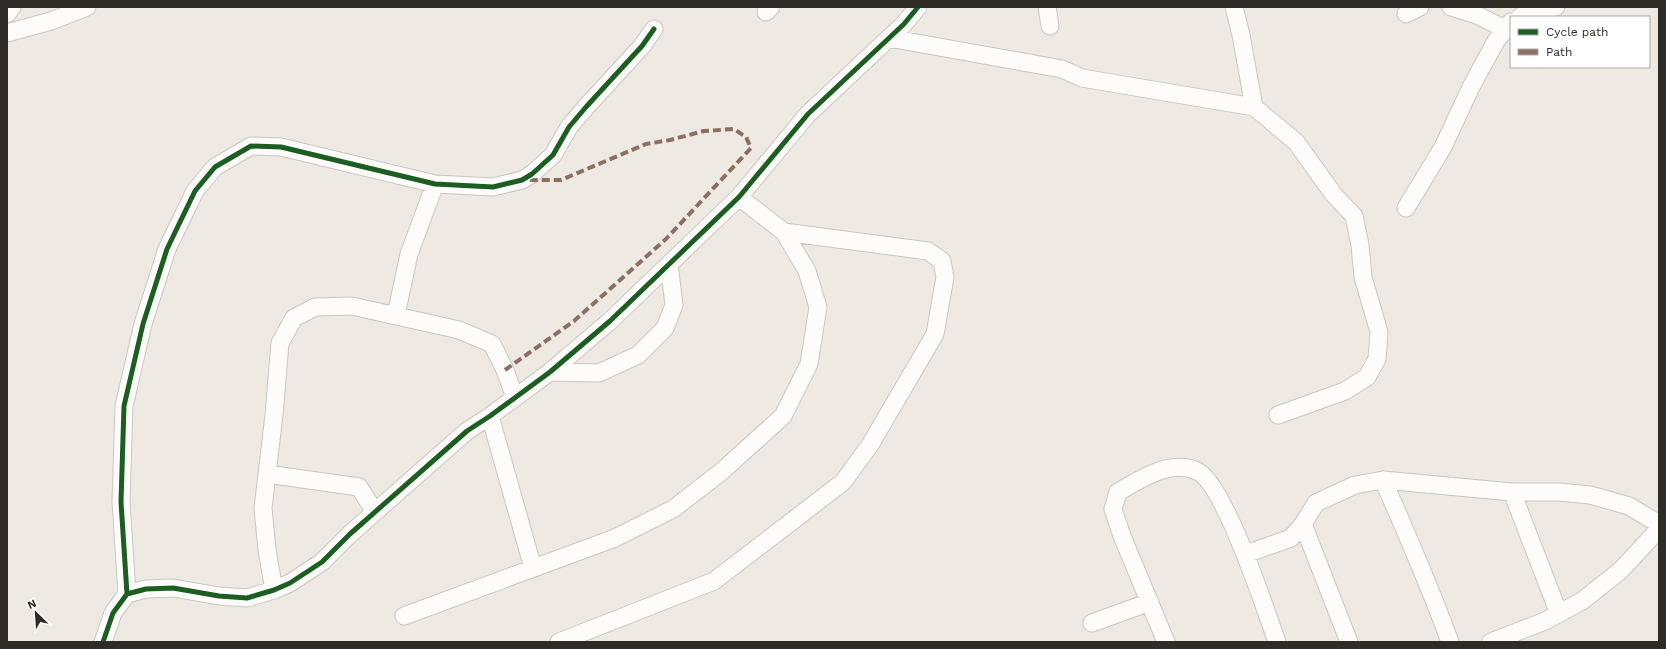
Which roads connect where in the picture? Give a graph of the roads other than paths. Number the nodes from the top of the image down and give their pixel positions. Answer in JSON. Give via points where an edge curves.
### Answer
{"nodes":[{"id":1,"x":12,"y":7,"type":"edge"},
{"id":2,"x":87,"y":7,"type":"edge"},
{"id":3,"x":918,"y":7,"type":"edge"},
{"id":4,"x":1047,"y":7,"type":"edge"},
{"id":5,"x":1234,"y":7,"type":"edge"},
{"id":6,"x":1451,"y":7,"type":"edge"},
{"id":7,"x":1556,"y":7,"type":"edge"},
{"id":8,"x":7,"y":14,"type":"edge"},
{"id":9,"x":1522,"y":16,"type":"edge"},
{"id":10,"x":1508,"y":25,"type":"edge"},
{"id":11,"x":1050,"y":26,"type":"dead end"},
{"id":12,"x":654,"y":29,"type":"dead end"},
{"id":13,"x":7,"y":33,"type":"edge"},
{"id":14,"x":889,"y":38,"type":"junction"},
{"id":15,"x":1254,"y":107,"type":"junction"},
{"id":16,"x":435,"y":184,"type":"junction"},
{"id":17,"x":739,"y":197,"type":"junction"},
{"id":18,"x":1406,"y":208,"type":"dead end"},
{"id":19,"x":784,"y":232,"type":"junction"},
{"id":20,"x":669,"y":264,"type":"junction"},
{"id":21,"x":396,"y":315,"type":"junction"},
{"id":22,"x":550,"y":372,"type":"junction"},
{"id":23,"x":515,"y":398,"type":"junction"},
{"id":24,"x":1278,"y":415,"type":"dead end"},
{"id":25,"x":490,"y":416,"type":"junction"},
{"id":26,"x":267,"y":474,"type":"junction"},
{"id":27,"x":1383,"y":480,"type":"junction"},
{"id":28,"x":1512,"y":492,"type":"junction"},
{"id":29,"x":375,"y":512,"type":"junction"},
{"id":30,"x":1303,"y":524,"type":"junction"},
{"id":31,"x":1659,"y":524,"type":"edge"},
{"id":32,"x":1659,"y":529,"type":"edge"},
{"id":33,"x":1246,"y":554,"type":"junction"},
{"id":34,"x":533,"y":568,"type":"junction"},
{"id":35,"x":274,"y":590,"type":"junction"},
{"id":36,"x":127,"y":594,"type":"junction"},
{"id":37,"x":1150,"y":602,"type":"junction"},
{"id":38,"x":1559,"y":614,"type":"junction"},
{"id":39,"x":404,"y":616,"type":"dead end"},
{"id":40,"x":1092,"y":623,"type":"dead end"},
{"id":41,"x":103,"y":642,"type":"edge"},
{"id":42,"x":559,"y":642,"type":"edge"},
{"id":43,"x":1166,"y":642,"type":"edge"},
{"id":44,"x":1277,"y":642,"type":"edge"},
{"id":45,"x":1349,"y":642,"type":"edge"},
{"id":46,"x":1450,"y":642,"type":"edge"},
{"id":47,"x":1491,"y":642,"type":"edge"}],
"edges":[{"from":1,"to":8,"type":"street"},
{"from":2,"to":13,"type":"street","via":[[50,22]]},
{"from":3,"to":14,"type":"street"},
{"from":4,"to":11,"type":"street"},
{"from":5,"to":15,"type":"street"},
{"from":6,"to":10,"type":"street"},
{"from":7,"to":9,"type":"street","via":[[1529,12]]},
{"from":10,"to":18,"type":"street","via":[[1472,87],[1443,147]]},
{"from":12,"to":16,"type":"street","via":[[642,46],[569,127],[553,155],[532,174],[522,180],[493,187]]},
{"from":14,"to":15,"type":"street","via":[[1062,69],[1082,78]]},
{"from":14,"to":17,"type":"street","via":[[808,114]]},
{"from":15,"to":24,"type":"street","via":[[1296,142],[1334,195],[1354,216],[1363,277],[1379,332],[1378,359],[1368,377],[1345,391]]},
{"from":16,"to":21,"type":"street","via":[[409,254]]},
{"from":16,"to":36,"type":"street","via":[[281,147],[251,146],[215,168],[195,191],[167,249],[143,324],[124,406],[121,502]]},
{"from":17,"to":19,"type":"street"},
{"from":17,"to":20,"type":"street"},
{"from":19,"to":34,"type":"street","via":[[807,271],[818,306],[809,364],[783,416],[721,472],[673,509],[615,538]]},
{"from":19,"to":42,"type":"street","via":[[928,251],[942,261],[945,277],[935,334],[870,445],[843,482],[714,580]]},
{"from":20,"to":22,"type":"street","via":[[610,321]]},
{"from":20,"to":22,"type":"street","via":[[674,305],[665,328],[638,355],[599,373]]},
{"from":21,"to":23,"type":"street","via":[[459,330],[492,344]]},
{"from":21,"to":26,"type":"street","via":[[352,306],[314,307],[294,318],[280,343]]},
{"from":22,"to":23,"type":"street"},
{"from":23,"to":25,"type":"street"},
{"from":25,"to":29,"type":"street","via":[[467,430]]},
{"from":25,"to":34,"type":"street"},
{"from":26,"to":29,"type":"street","via":[[359,487]]},
{"from":26,"to":35,"type":"street","via":[[263,508]]},
{"from":27,"to":28,"type":"street"},
{"from":27,"to":30,"type":"street","via":[[1356,485],[1316,503]]},
{"from":27,"to":46,"type":"street"},
{"from":28,"to":31,"type":"street","via":[[1590,495],[1629,506]]},
{"from":28,"to":38,"type":"street"},
{"from":29,"to":35,"type":"street","via":[[322,562],[290,583]]},
{"from":30,"to":33,"type":"street","via":[[1291,538]]},
{"from":30,"to":45,"type":"street"},
{"from":32,"to":38,"type":"street","via":[[1621,570],[1582,601]]},
{"from":33,"to":37,"type":"street","via":[[1214,488],[1198,471],[1180,467],[1152,472],[1118,492],[1113,508]]},
{"from":33,"to":44,"type":"street"},
{"from":34,"to":39,"type":"street"},
{"from":35,"to":36,"type":"street","via":[[247,598],[174,588],[146,589]]},
{"from":36,"to":41,"type":"street","via":[[113,613]]},
{"from":37,"to":40,"type":"street"},
{"from":37,"to":43,"type":"street"},
{"from":38,"to":47,"type":"street"}]}
